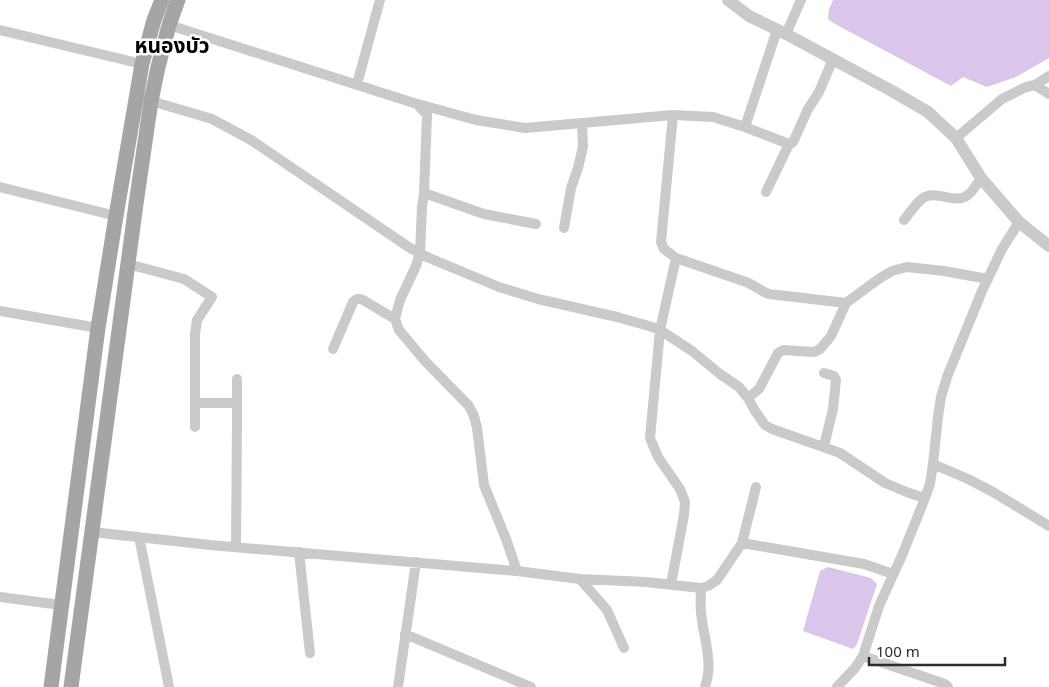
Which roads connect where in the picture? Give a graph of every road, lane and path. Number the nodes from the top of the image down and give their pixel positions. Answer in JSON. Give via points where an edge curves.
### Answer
{"nodes":[{"id":1,"x":162,"y":0,"type":"edge"},
{"id":2,"x":178,"y":0,"type":"edge"},
{"id":3,"x":380,"y":0,"type":"edge"},
{"id":4,"x":728,"y":0,"type":"edge"},
{"id":5,"x":801,"y":0,"type":"edge"},
{"id":6,"x":169,"y":25,"type":"junction"},
{"id":7,"x":0,"y":30,"type":"edge"},
{"id":8,"x":781,"y":32,"type":"junction"},
{"id":9,"x":833,"y":59,"type":"junction"},
{"id":10,"x":142,"y":64,"type":"junction"},
{"id":11,"x":1049,"y":76,"type":"edge"},
{"id":12,"x":357,"y":84,"type":"junction"},
{"id":13,"x":1035,"y":85,"type":"junction"},
{"id":14,"x":1049,"y":94,"type":"edge"},
{"id":15,"x":151,"y":101,"type":"junction"},
{"id":16,"x":417,"y":104,"type":"junction"},
{"id":17,"x":674,"y":115,"type":"junction"},
{"id":18,"x":582,"y":123,"type":"junction"},
{"id":19,"x":745,"y":127,"type":"junction"},
{"id":20,"x":956,"y":138,"type":"junction"},
{"id":21,"x":789,"y":144,"type":"junction"},
{"id":22,"x":981,"y":178,"type":"junction"},
{"id":23,"x":0,"y":187,"type":"edge"},
{"id":24,"x":766,"y":192,"type":"dead end"},
{"id":25,"x":424,"y":193,"type":"junction"},
{"id":26,"x":116,"y":216,"type":"junction"},
{"id":27,"x":904,"y":220,"type":"dead end"},
{"id":28,"x":1019,"y":222,"type":"junction"},
{"id":29,"x":536,"y":224,"type":"dead end"},
{"id":30,"x":564,"y":228,"type":"dead end"},
{"id":31,"x":1049,"y":246,"type":"edge"},
{"id":32,"x":420,"y":253,"type":"junction"},
{"id":33,"x":676,"y":258,"type":"junction"},
{"id":34,"x":128,"y":264,"type":"junction"},
{"id":35,"x":988,"y":279,"type":"junction"},
{"id":36,"x":846,"y":303,"type":"junction"},
{"id":37,"x":0,"y":311,"type":"edge"},
{"id":38,"x":395,"y":319,"type":"junction"},
{"id":39,"x":98,"y":328,"type":"junction"},
{"id":40,"x":660,"y":330,"type":"junction"},
{"id":41,"x":333,"y":348,"type":"dead end"},
{"id":42,"x":824,"y":373,"type":"dead end"},
{"id":43,"x":237,"y":379,"type":"dead end"},
{"id":44,"x":748,"y":398,"type":"junction"},
{"id":45,"x":195,"y":403,"type":"junction"},
{"id":46,"x":236,"y":403,"type":"junction"},
{"id":47,"x":195,"y":427,"type":"dead end"},
{"id":48,"x":824,"y":446,"type":"junction"},
{"id":49,"x":933,"y":464,"type":"junction"},
{"id":50,"x":756,"y":487,"type":"dead end"},
{"id":51,"x":925,"y":498,"type":"junction"},
{"id":52,"x":1049,"y":526,"type":"edge"},
{"id":53,"x":92,"y":532,"type":"junction"},
{"id":54,"x":139,"y":538,"type":"junction"},
{"id":55,"x":742,"y":543,"type":"junction"},
{"id":56,"x":236,"y":546,"type":"junction"},
{"id":57,"x":299,"y":552,"type":"junction"},
{"id":58,"x":416,"y":562,"type":"junction"},
{"id":59,"x":517,"y":571,"type":"junction"},
{"id":60,"x":893,"y":574,"type":"junction"},
{"id":61,"x":580,"y":579,"type":"junction"},
{"id":62,"x":671,"y":584,"type":"junction"},
{"id":63,"x":701,"y":588,"type":"junction"},
{"id":64,"x":0,"y":597,"type":"edge"},
{"id":65,"x":61,"y":605,"type":"junction"},
{"id":66,"x":405,"y":634,"type":"junction"},
{"id":67,"x":624,"y":648,"type":"dead end"},
{"id":68,"x":310,"y":653,"type":"dead end"},
{"id":69,"x":863,"y":656,"type":"junction"},
{"id":70,"x":50,"y":687,"type":"edge"},
{"id":71,"x":71,"y":687,"type":"edge"},
{"id":72,"x":170,"y":687,"type":"edge"},
{"id":73,"x":398,"y":687,"type":"edge"},
{"id":74,"x":531,"y":687,"type":"edge"},
{"id":75,"x":705,"y":687,"type":"edge"},
{"id":76,"x":838,"y":687,"type":"edge"},
{"id":77,"x":948,"y":687,"type":"edge"}],
"edges":[{"from":1,"to":10,"type":"main road"},
{"from":2,"to":6,"type":"main road"},
{"from":3,"to":12,"type":"street"},
{"from":4,"to":8,"type":"street","via":[[749,16]]},
{"from":5,"to":8,"type":"street"},
{"from":6,"to":12,"type":"street"},
{"from":6,"to":15,"type":"main road"},
{"from":7,"to":10,"type":"street"},
{"from":8,"to":9,"type":"street"},
{"from":8,"to":19,"type":"street"},
{"from":9,"to":20,"type":"street","via":[[928,112]]},
{"from":9,"to":21,"type":"street","via":[[819,92]]},
{"from":10,"to":26,"type":"main road"},
{"from":11,"to":13,"type":"street"},
{"from":12,"to":16,"type":"street"},
{"from":13,"to":14,"type":"street"},
{"from":13,"to":20,"type":"street","via":[[1002,99]]},
{"from":15,"to":32,"type":"street","via":[[212,119],[250,140]]},
{"from":15,"to":34,"type":"main road"},
{"from":16,"to":18,"type":"street","via":[[476,120],[526,128]]},
{"from":16,"to":25,"type":"street","via":[[427,114]]},
{"from":17,"to":18,"type":"street"},
{"from":17,"to":19,"type":"street","via":[[713,117]]},
{"from":17,"to":33,"type":"street","via":[[661,242],[664,249]]},
{"from":18,"to":30,"type":"street","via":[[583,147]]},
{"from":19,"to":21,"type":"street"},
{"from":20,"to":22,"type":"street"},
{"from":21,"to":24,"type":"street"},
{"from":22,"to":27,"type":"street","via":[[965,197],[923,198]]},
{"from":22,"to":28,"type":"street"},
{"from":23,"to":26,"type":"street"},
{"from":25,"to":29,"type":"street","via":[[484,214]]},
{"from":25,"to":32,"type":"street"},
{"from":26,"to":39,"type":"main road"},
{"from":28,"to":31,"type":"street"},
{"from":28,"to":35,"type":"street"},
{"from":32,"to":38,"type":"street"},
{"from":32,"to":40,"type":"street","via":[[499,287]]},
{"from":33,"to":36,"type":"street","via":[[746,282],[769,294]]},
{"from":33,"to":40,"type":"street"},
{"from":34,"to":45,"type":"street","via":[[184,280],[212,297],[197,320]]},
{"from":34,"to":53,"type":"main road"},
{"from":35,"to":36,"type":"street","via":[[907,267],[880,278]]},
{"from":35,"to":49,"type":"street","via":[[941,397]]},
{"from":36,"to":44,"type":"street","via":[[832,336],[820,349],[814,352],[778,352],[759,389]]},
{"from":37,"to":39,"type":"street"},
{"from":38,"to":41,"type":"street","via":[[356,299]]},
{"from":38,"to":59,"type":"street","via":[[398,330],[469,406],[474,416],[484,485]]},
{"from":39,"to":65,"type":"main road"},
{"from":40,"to":44,"type":"street","via":[[739,387]]},
{"from":40,"to":62,"type":"street","via":[[650,438],[685,502]]},
{"from":42,"to":48,"type":"street","via":[[836,380]]},
{"from":43,"to":46,"type":"street"},
{"from":44,"to":48,"type":"street","via":[[765,425]]},
{"from":45,"to":46,"type":"street"},
{"from":45,"to":47,"type":"street"},
{"from":46,"to":56,"type":"street"},
{"from":48,"to":51,"type":"street","via":[[886,483]]},
{"from":49,"to":51,"type":"street"},
{"from":49,"to":52,"type":"street","via":[[993,492]]},
{"from":50,"to":55,"type":"street"},
{"from":51,"to":60,"type":"street"},
{"from":53,"to":54,"type":"street"},
{"from":53,"to":71,"type":"main road"},
{"from":54,"to":56,"type":"street"},
{"from":54,"to":72,"type":"street"},
{"from":55,"to":60,"type":"street","via":[[864,564]]},
{"from":55,"to":63,"type":"street","via":[[717,580]]},
{"from":56,"to":57,"type":"street"},
{"from":57,"to":58,"type":"street"},
{"from":57,"to":68,"type":"street"},
{"from":58,"to":59,"type":"street"},
{"from":58,"to":66,"type":"street"},
{"from":59,"to":61,"type":"street"},
{"from":60,"to":69,"type":"street"},
{"from":61,"to":62,"type":"street"},
{"from":61,"to":67,"type":"street","via":[[607,610]]},
{"from":62,"to":63,"type":"street"},
{"from":63,"to":75,"type":"street","via":[[701,612],[709,662]]},
{"from":64,"to":65,"type":"street"},
{"from":65,"to":70,"type":"main road"},
{"from":66,"to":73,"type":"street"},
{"from":66,"to":74,"type":"street"},
{"from":69,"to":76,"type":"street"},
{"from":69,"to":77,"type":"street"}]}
